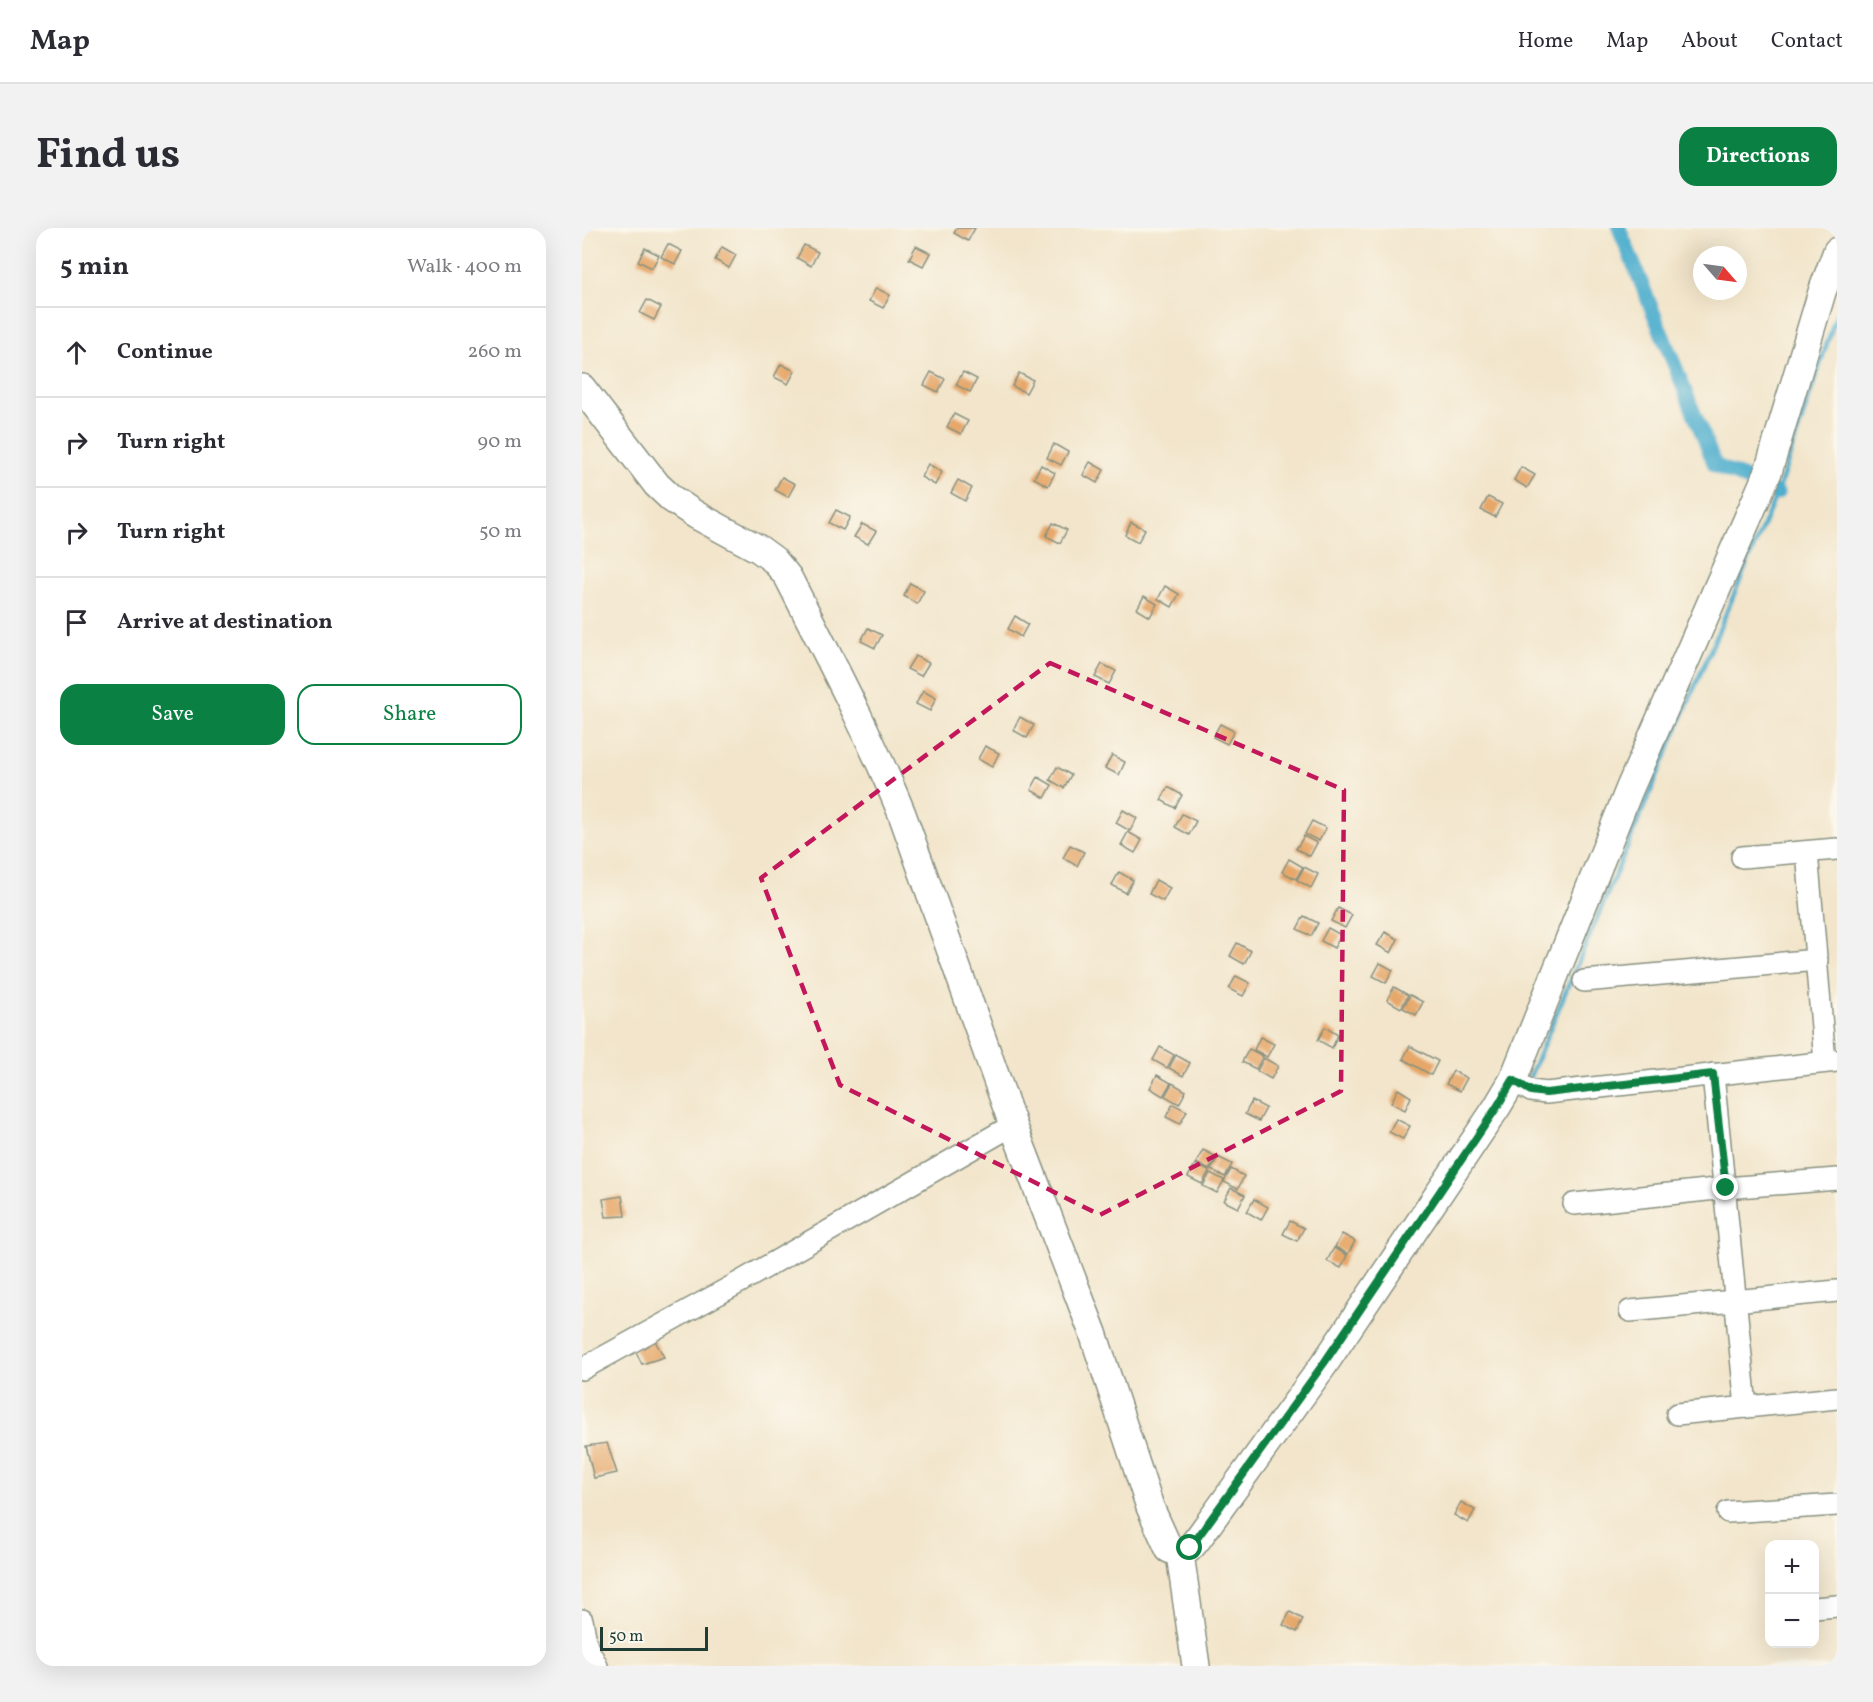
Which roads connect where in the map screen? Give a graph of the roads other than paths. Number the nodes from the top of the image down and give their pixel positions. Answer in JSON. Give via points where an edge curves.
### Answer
{"nodes":[{"id":1,"x":1837,"y":251,"type":"edge"},
{"id":2,"x":582,"y":388,"type":"edge"},
{"id":3,"x":1837,"y":849,"type":"edge"},
{"id":4,"x":1807,"y":852,"type":"junction"},
{"id":5,"x":1742,"y":856,"type":"dead end"},
{"id":6,"x":1817,"y":960,"type":"junction"},
{"id":7,"x":1584,"y":981,"type":"dead end"},
{"id":8,"x":1831,"y":1062,"type":"edge"},
{"id":9,"x":1713,"y":1074,"type":"junction"},
{"id":10,"x":1521,"y":1085,"type":"junction"},
{"id":11,"x":1013,"y":1125,"type":"junction"},
{"id":12,"x":1837,"y":1179,"type":"edge"},
{"id":13,"x":1726,"y":1188,"type":"junction"},
{"id":14,"x":1574,"y":1204,"type":"dead end"},
{"id":15,"x":1837,"y":1291,"type":"edge"},
{"id":16,"x":1736,"y":1301,"type":"junction"},
{"id":17,"x":1630,"y":1311,"type":"dead end"},
{"id":18,"x":582,"y":1369,"type":"edge"},
{"id":19,"x":1837,"y":1398,"type":"edge"},
{"id":20,"x":1746,"y":1407,"type":"junction"},
{"id":21,"x":1677,"y":1414,"type":"dead end"},
{"id":22,"x":1837,"y":1505,"type":"edge"},
{"id":23,"x":1728,"y":1512,"type":"dead end"},
{"id":24,"x":1180,"y":1554,"type":"junction"},
{"id":25,"x":1837,"y":1606,"type":"edge"},
{"id":26,"x":1819,"y":1608,"type":"edge"},
{"id":27,"x":582,"y":1620,"type":"edge"},
{"id":28,"x":597,"y":1666,"type":"edge"},
{"id":29,"x":1196,"y":1666,"type":"edge"}],
"edges":[{"from":1,"to":10,"type":"main road","via":[[1768,471],[1629,790]]},
{"from":2,"to":11,"type":"main road","via":[[657,485],[696,515],[759,549],[788,578],[886,774]]},
{"from":3,"to":4,"type":"street"},
{"from":4,"to":5,"type":"street"},
{"from":4,"to":6,"type":"street"},
{"from":6,"to":7,"type":"street"},
{"from":6,"to":8,"type":"street"},
{"from":8,"to":9,"type":"street"},
{"from":9,"to":10,"type":"street","via":[[1546,1093]]},
{"from":9,"to":13,"type":"street"},
{"from":10,"to":24,"type":"main road","via":[[1490,1117],[1324,1363],[1207,1526],[1190,1548]]},
{"from":11,"to":18,"type":"street"},
{"from":11,"to":24,"type":"main road","via":[[1093,1333],[1150,1508],[1169,1549]]},
{"from":12,"to":13,"type":"street"},
{"from":13,"to":14,"type":"street"},
{"from":13,"to":16,"type":"street"},
{"from":15,"to":16,"type":"street"},
{"from":16,"to":17,"type":"street"},
{"from":16,"to":20,"type":"street"},
{"from":19,"to":20,"type":"street"},
{"from":20,"to":21,"type":"street"},
{"from":22,"to":23,"type":"street"},
{"from":24,"to":29,"type":"main road"},
{"from":25,"to":26,"type":"street"},
{"from":27,"to":28,"type":"street","via":[[586,1647]]}]}
